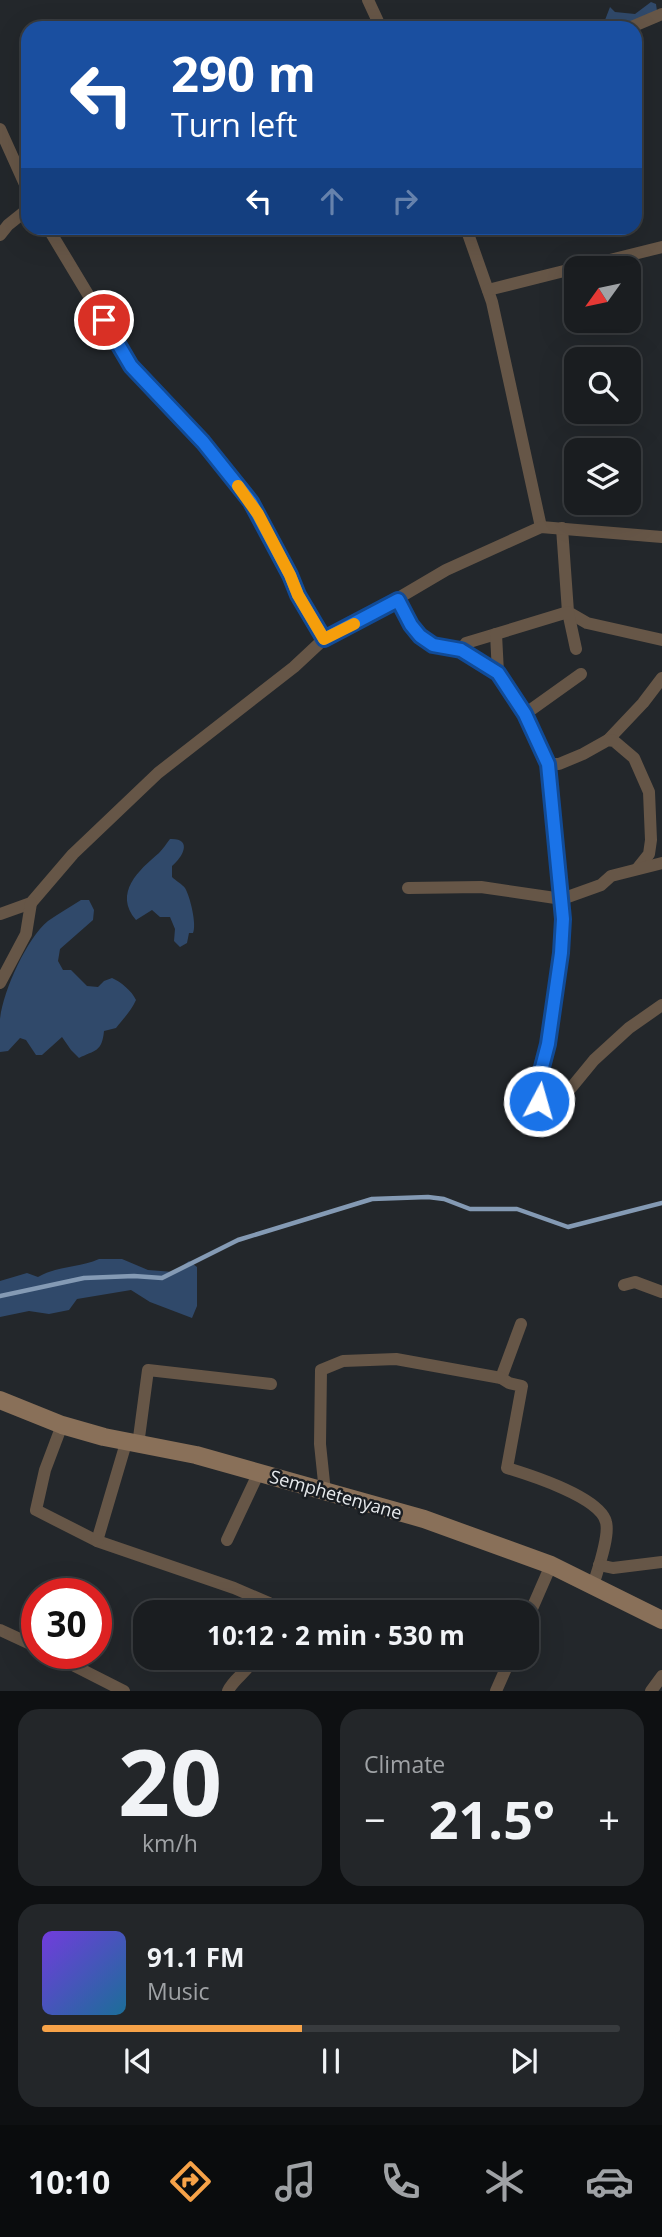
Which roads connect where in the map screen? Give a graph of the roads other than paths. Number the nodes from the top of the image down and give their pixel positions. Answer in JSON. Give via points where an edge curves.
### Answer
{"nodes":[{"id":1,"x":368,"y":0,"type":"edge"},
{"id":2,"x":662,"y":14,"type":"edge"},
{"id":3,"x":378,"y":21,"type":"edge"},
{"id":4,"x":642,"y":22,"type":"edge"},
{"id":5,"x":0,"y":129,"type":"edge"},
{"id":6,"x":21,"y":176,"type":"edge"},
{"id":7,"x":21,"y":215,"type":"edge"},
{"id":8,"x":0,"y":235,"type":"edge"},
{"id":9,"x":52,"y":235,"type":"edge"},
{"id":10,"x":468,"y":235,"type":"edge"},
{"id":11,"x":662,"y":247,"type":"edge"},
{"id":12,"x":626,"y":256,"type":"edge"},
{"id":13,"x":564,"y":271,"type":"edge"},
{"id":14,"x":488,"y":290,"type":"junction"},
{"id":15,"x":541,"y":527,"type":"junction"},
{"id":16,"x":562,"y":528,"type":"junction"},
{"id":17,"x":662,"y":537,"type":"edge"},
{"id":18,"x":398,"y":600,"type":"junction"},
{"id":19,"x":568,"y":612,"type":"junction"},
{"id":20,"x":496,"y":634,"type":"junction"},
{"id":21,"x":324,"y":639,"type":"junction"},
{"id":22,"x":662,"y":640,"type":"edge"},
{"id":23,"x":576,"y":649,"type":"dead end"},
{"id":24,"x":461,"y":650,"type":"junction"},
{"id":25,"x":498,"y":673,"type":"junction"},
{"id":26,"x":581,"y":674,"type":"dead end"},
{"id":27,"x":662,"y":678,"type":"edge"},
{"id":28,"x":525,"y":714,"type":"junction"},
{"id":29,"x":608,"y":740,"type":"junction"},
{"id":30,"x":548,"y":764,"type":"junction"},
{"id":31,"x":662,"y":863,"type":"edge"},
{"id":32,"x":637,"y":869,"type":"junction"},
{"id":33,"x":408,"y":888,"type":"dead end"},
{"id":34,"x":562,"y":899,"type":"junction"},
{"id":35,"x":31,"y":903,"type":"junction"},
{"id":36,"x":0,"y":914,"type":"edge"},
{"id":37,"x":0,"y":983,"type":"edge"},
{"id":38,"x":662,"y":1005,"type":"edge"},
{"id":39,"x":624,"y":1285,"type":"dead end"},
{"id":40,"x":662,"y":1292,"type":"edge"},
{"id":41,"x":521,"y":1324,"type":"dead end"},
{"id":42,"x":501,"y":1378,"type":"junction"},
{"id":43,"x":271,"y":1384,"type":"dead end"},
{"id":44,"x":0,"y":1400,"type":"edge"},
{"id":45,"x":62,"y":1425,"type":"junction"},
{"id":46,"x":132,"y":1444,"type":"junction"},
{"id":47,"x":259,"y":1472,"type":"junction"},
{"id":48,"x":325,"y":1492,"type":"junction"},
{"id":49,"x":227,"y":1540,"type":"dead end"},
{"id":50,"x":97,"y":1541,"type":"junction"},
{"id":51,"x":662,"y":1562,"type":"edge"},
{"id":52,"x":599,"y":1565,"type":"junction"},
{"id":53,"x":551,"y":1566,"type":"junction"},
{"id":54,"x":593,"y":1586,"type":"junction"},
{"id":55,"x":262,"y":1600,"type":"edge"},
{"id":56,"x":536,"y":1600,"type":"edge"},
{"id":57,"x":662,"y":1620,"type":"edge"},
{"id":58,"x":0,"y":1630,"type":"edge"},
{"id":59,"x":21,"y":1640,"type":"edge"},
{"id":60,"x":81,"y":1669,"type":"edge"},
{"id":61,"x":249,"y":1670,"type":"edge"},
{"id":62,"x":505,"y":1670,"type":"edge"},
{"id":63,"x":662,"y":1676,"type":"edge"},
{"id":64,"x":124,"y":1691,"type":"edge"},
{"id":65,"x":228,"y":1691,"type":"edge"},
{"id":66,"x":496,"y":1691,"type":"edge"},
{"id":67,"x":651,"y":1691,"type":"edge"}],
"edges":[{"from":1,"to":3,"type":"street"},
{"from":2,"to":4,"type":"street"},
{"from":5,"to":6,"type":"street"},
{"from":7,"to":8,"type":"street"},
{"from":9,"to":21,"type":"street","via":[[131,366],[203,442],[251,502]]},
{"from":10,"to":14,"type":"street"},
{"from":11,"to":12,"type":"street"},
{"from":13,"to":14,"type":"street"},
{"from":14,"to":15,"type":"street"},
{"from":15,"to":16,"type":"street"},
{"from":15,"to":18,"type":"street","via":[[446,570]]},
{"from":16,"to":17,"type":"street"},
{"from":16,"to":19,"type":"street"},
{"from":18,"to":21,"type":"street"},
{"from":18,"to":24,"type":"street","via":[[420,636],[433,645]]},
{"from":19,"to":20,"type":"street"},
{"from":19,"to":22,"type":"street","via":[[587,623]]},
{"from":19,"to":23,"type":"street"},
{"from":20,"to":24,"type":"street","via":[[466,643]]},
{"from":20,"to":25,"type":"street"},
{"from":21,"to":35,"type":"street","via":[[158,773],[73,854]]},
{"from":24,"to":25,"type":"street"},
{"from":25,"to":28,"type":"street"},
{"from":26,"to":28,"type":"street"},
{"from":27,"to":29,"type":"street"},
{"from":28,"to":30,"type":"street"},
{"from":29,"to":30,"type":"street","via":[[559,764]]},
{"from":29,"to":32,"type":"street","via":[[634,758],[649,792],[649,853]]},
{"from":30,"to":34,"type":"street"},
{"from":31,"to":32,"type":"street"},
{"from":32,"to":34,"type":"street"},
{"from":33,"to":34,"type":"street","via":[[481,887]]},
{"from":34,"to":38,"type":"street","via":[[561,953],[539,1101],[571,1088],[629,1028]]},
{"from":35,"to":36,"type":"street"},
{"from":35,"to":37,"type":"street","via":[[26,934]]},
{"from":39,"to":40,"type":"street","via":[[635,1282]]},
{"from":41,"to":42,"type":"street"},
{"from":42,"to":48,"type":"street","via":[[396,1359],[343,1361],[321,1370]]},
{"from":42,"to":52,"type":"street","via":[[522,1386],[507,1468],[555,1484],[597,1507],[606,1522]]},
{"from":43,"to":46,"type":"street","via":[[148,1370]]},
{"from":44,"to":45,"type":"main road","name":"Semphetenyane"},
{"from":45,"to":46,"type":"main road","name":"Semphetenyane"},
{"from":45,"to":50,"type":"street","via":[[36,1510]]},
{"from":46,"to":47,"type":"main road","name":"Semphetenyane"},
{"from":46,"to":50,"type":"street"},
{"from":47,"to":48,"type":"main road","name":"Semphetenyane"},
{"from":47,"to":49,"type":"street"},
{"from":48,"to":53,"type":"main road","name":"Semphetenyane","via":[[425,1519]]},
{"from":50,"to":55,"type":"street"},
{"from":51,"to":52,"type":"street","via":[[613,1568]]},
{"from":52,"to":54,"type":"street"},
{"from":53,"to":54,"type":"main road","name":"Semphetenyane"},
{"from":53,"to":56,"type":"street"},
{"from":54,"to":57,"type":"main road","name":"Semphetenyane"},
{"from":58,"to":59,"type":"street"},
{"from":60,"to":64,"type":"street"},
{"from":61,"to":65,"type":"street"},
{"from":62,"to":66,"type":"street"},
{"from":63,"to":67,"type":"street"}]}
